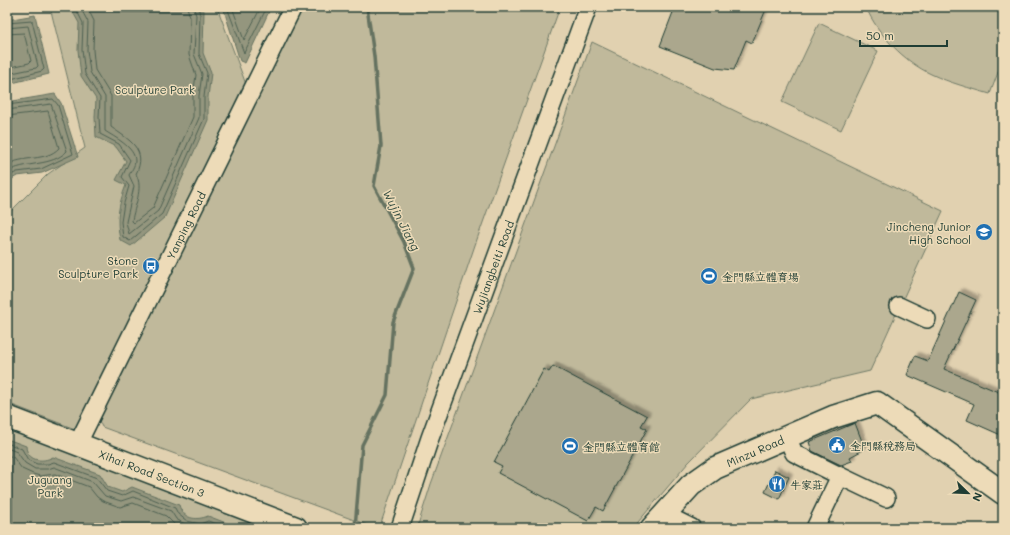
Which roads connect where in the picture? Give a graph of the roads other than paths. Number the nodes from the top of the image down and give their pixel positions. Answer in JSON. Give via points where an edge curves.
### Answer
{"nodes":[{"id":1,"x":293,"y":7,"type":"edge"},
{"id":2,"x":588,"y":7,"type":"edge"},
{"id":3,"x":899,"y":306,"type":"dead end"},
{"id":4,"x":927,"y":319,"type":"dead end"},
{"id":5,"x":7,"y":417,"type":"edge"},
{"id":6,"x":787,"y":437,"type":"junction"},
{"id":7,"x":78,"y":443,"type":"junction"},
{"id":8,"x":840,"y":476,"type":"junction"},
{"id":9,"x":1003,"y":493,"type":"edge"},
{"id":10,"x":886,"y":498,"type":"dead end"},
{"id":11,"x":666,"y":511,"type":"junction"},
{"id":12,"x":296,"y":528,"type":"edge"},
{"id":13,"x":400,"y":528,"type":"edge"},
{"id":14,"x":652,"y":528,"type":"edge"},
{"id":15,"x":692,"y":528,"type":"edge"},
{"id":16,"x":815,"y":528,"type":"edge"}],
"edges":[{"from":1,"to":7,"type":"street","name":"Yanping Road"},
{"from":2,"to":13,"type":"street","name":"Wujiangbeiti Road","via":[[430,438]]},
{"from":3,"to":4,"type":"street"},
{"from":5,"to":7,"type":"main road","name":"Xihai Road Section 3"},
{"from":6,"to":8,"type":"street","via":[[794,453]]},
{"from":6,"to":9,"type":"main road","name":"Minzu Road","via":[[833,417],[877,403]]},
{"from":6,"to":11,"type":"main road","name":"Minzu Road","via":[[715,468],[701,477]]},
{"from":7,"to":12,"type":"main road","name":"Xihai Road Section 3"},
{"from":8,"to":10,"type":"street"},
{"from":8,"to":16,"type":"street"},
{"from":11,"to":14,"type":"main road","name":"Minzu Road"},
{"from":11,"to":15,"type":"street","via":[[676,520]]}]}
